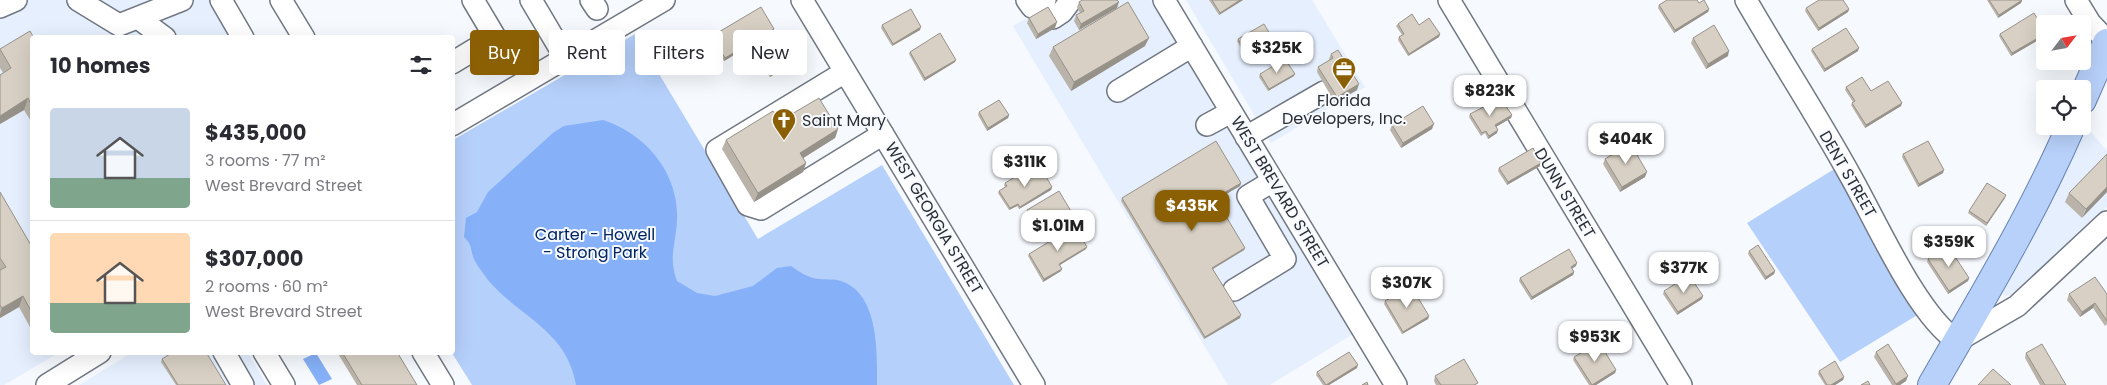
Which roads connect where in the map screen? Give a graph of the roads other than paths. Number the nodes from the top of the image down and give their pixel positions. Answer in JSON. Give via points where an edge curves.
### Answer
{"nodes":[{"id":1,"x":16,"y":0,"type":"edge"},
{"id":2,"x":78,"y":0,"type":"edge"},
{"id":3,"x":221,"y":0,"type":"edge"},
{"id":4,"x":282,"y":0,"type":"edge"},
{"id":5,"x":473,"y":0,"type":"edge"},
{"id":6,"x":531,"y":0,"type":"edge"},
{"id":7,"x":664,"y":0,"type":"edge"},
{"id":8,"x":802,"y":0,"type":"edge"},
{"id":9,"x":1027,"y":0,"type":"edge"},
{"id":10,"x":1071,"y":0,"type":"edge"},
{"id":11,"x":1164,"y":0,"type":"edge"},
{"id":12,"x":1449,"y":0,"type":"edge"},
{"id":13,"x":1746,"y":0,"type":"edge"},
{"id":14,"x":2076,"y":0,"type":"edge"},
{"id":15,"x":172,"y":2,"type":"edge"},
{"id":16,"x":0,"y":7,"type":"edge"},
{"id":17,"x":1049,"y":9,"type":"edge"},
{"id":18,"x":138,"y":18,"type":"junction"},
{"id":19,"x":549,"y":30,"type":"edge"},
{"id":20,"x":614,"y":30,"type":"edge"},
{"id":21,"x":161,"y":35,"type":"edge"},
{"id":22,"x":241,"y":35,"type":"edge"},
{"id":23,"x":302,"y":35,"type":"edge"},
{"id":24,"x":2107,"y":42,"type":"edge"},
{"id":25,"x":1192,"y":46,"type":"junction"},
{"id":26,"x":455,"y":61,"type":"edge"},
{"id":27,"x":549,"y":69,"type":"edge"},
{"id":28,"x":845,"y":72,"type":"junction"},
{"id":29,"x":2091,"y":80,"type":"edge"},
{"id":30,"x":1118,"y":91,"type":"dead end"},
{"id":31,"x":1324,"y":92,"type":"dead end"},
{"id":32,"x":1231,"y":112,"type":"junction"},
{"id":33,"x":455,"y":123,"type":"edge"},
{"id":34,"x":1208,"y":125,"type":"dead end"},
{"id":35,"x":883,"y":134,"type":"junction"},
{"id":36,"x":2067,"y":135,"type":"edge"},
{"id":37,"x":1246,"y":136,"type":"junction"},
{"id":38,"x":1273,"y":181,"type":"junction"},
{"id":39,"x":2107,"y":222,"type":"edge"},
{"id":40,"x":1307,"y":237,"type":"junction"},
{"id":41,"x":1281,"y":252,"type":"junction"},
{"id":42,"x":1234,"y":290,"type":"dead end"},
{"id":43,"x":1957,"y":341,"type":"junction"},
{"id":44,"x":95,"y":355,"type":"edge"},
{"id":45,"x":226,"y":355,"type":"edge"},
{"id":46,"x":266,"y":355,"type":"edge"},
{"id":47,"x":425,"y":355,"type":"edge"},
{"id":48,"x":47,"y":385,"type":"edge"},
{"id":49,"x":243,"y":385,"type":"edge"},
{"id":50,"x":284,"y":385,"type":"edge"},
{"id":51,"x":443,"y":385,"type":"edge"},
{"id":52,"x":1034,"y":385,"type":"edge"},
{"id":53,"x":1396,"y":385,"type":"edge"},
{"id":54,"x":1681,"y":385,"type":"edge"},
{"id":55,"x":1932,"y":385,"type":"edge"}],
"edges":[{"from":1,"to":16,"type":"street"},
{"from":2,"to":18,"type":"street","via":[[119,25]]},
{"from":3,"to":22,"type":"street"},
{"from":4,"to":23,"type":"street"},
{"from":5,"to":26,"type":"street","via":[[495,38]]},
{"from":6,"to":19,"type":"street"},
{"from":7,"to":20,"type":"street"},
{"from":8,"to":28,"type":"street","name":"WEST GEORGIA STREET"},
{"from":9,"to":17,"type":"street","via":[[1032,7]]},
{"from":10,"to":17,"type":"street","via":[[1062,12]]},
{"from":11,"to":25,"type":"street","name":"WEST BREVARD STREET"},
{"from":12,"to":54,"type":"street","name":"DUNN STREET"},
{"from":13,"to":43,"type":"street","name":"DENT STREET","via":[[1922,303],[1945,333]]},
{"from":14,"to":24,"type":"street"},
{"from":15,"to":18,"type":"street"},
{"from":18,"to":21,"type":"street"},
{"from":24,"to":29,"type":"main road"},
{"from":25,"to":30,"type":"street"},
{"from":25,"to":32,"type":"street","name":"WEST BREVARD STREET"},
{"from":27,"to":33,"type":"street"},
{"from":28,"to":35,"type":"street","name":"WEST GEORGIA STREET"},
{"from":28,"to":35,"type":"street","via":[[717,150],[748,205],[761,209]]},
{"from":31,"to":37,"type":"street"},
{"from":32,"to":34,"type":"street"},
{"from":32,"to":37,"type":"street","name":"WEST BREVARD STREET"},
{"from":35,"to":52,"type":"street","name":"WEST GEORGIA STREET"},
{"from":36,"to":43,"type":"main road","via":[[2047,180]]},
{"from":37,"to":38,"type":"street","name":"WEST BREVARD STREET"},
{"from":38,"to":40,"type":"street","name":"WEST BREVARD STREET"},
{"from":38,"to":41,"type":"street","via":[[1248,196]]},
{"from":39,"to":43,"type":"street","via":[[2018,306]]},
{"from":40,"to":41,"type":"street"},
{"from":40,"to":53,"type":"street","name":"WEST BREVARD STREET"},
{"from":41,"to":42,"type":"street","via":[[1285,259]]},
{"from":43,"to":55,"type":"main road"},
{"from":44,"to":48,"type":"street"},
{"from":45,"to":49,"type":"street"},
{"from":46,"to":50,"type":"street"},
{"from":47,"to":51,"type":"street"}]}
